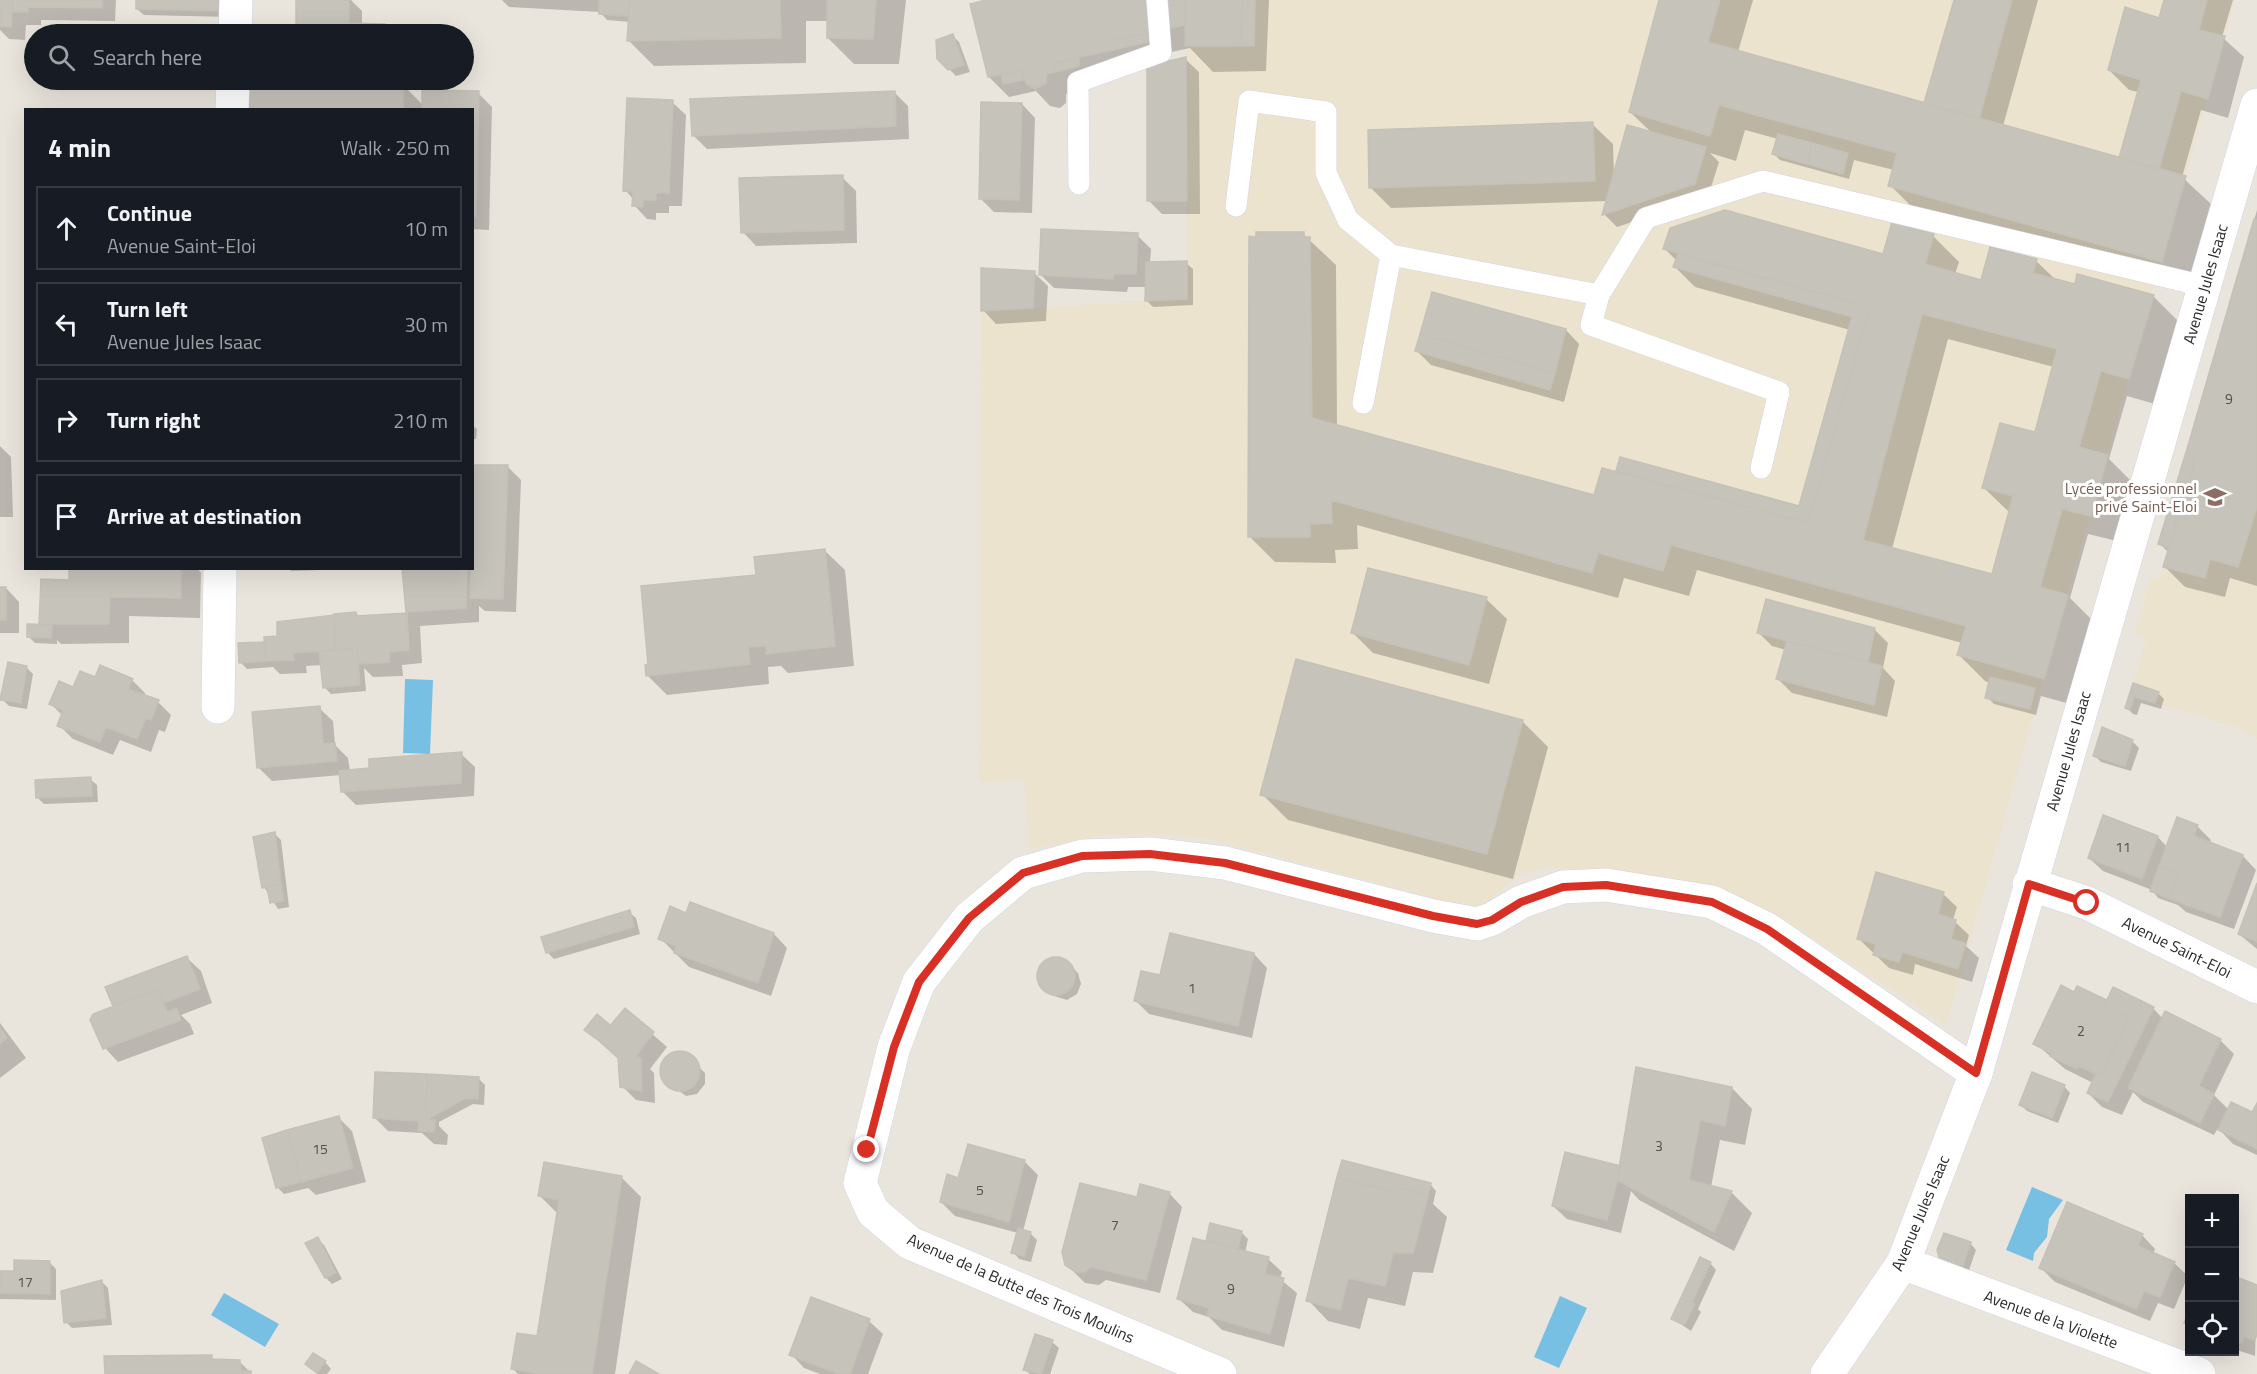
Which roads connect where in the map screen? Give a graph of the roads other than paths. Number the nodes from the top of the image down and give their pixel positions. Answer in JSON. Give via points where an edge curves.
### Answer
{"nodes":[{"id":1,"x":236,"y":0,"type":"edge"},
{"id":2,"x":1157,"y":0,"type":"edge"},
{"id":3,"x":235,"y":24,"type":"edge"},
{"id":4,"x":233,"y":90,"type":"edge"},
{"id":5,"x":2257,"y":105,"type":"edge"},
{"id":6,"x":232,"y":108,"type":"edge"},
{"id":7,"x":1079,"y":184,"type":"dead end"},
{"id":8,"x":1236,"y":206,"type":"dead end"},
{"id":9,"x":1391,"y":255,"type":"junction"},
{"id":10,"x":2204,"y":286,"type":"junction"},
{"id":11,"x":1599,"y":295,"type":"junction"},
{"id":12,"x":1363,"y":404,"type":"dead end"},
{"id":13,"x":1761,"y":468,"type":"dead end"},
{"id":14,"x":220,"y":570,"type":"edge"},
{"id":15,"x":218,"y":707,"type":"dead end"},
{"id":16,"x":2029,"y":884,"type":"junction"},
{"id":17,"x":2257,"y":987,"type":"edge"},
{"id":18,"x":1976,"y":1073,"type":"junction"},
{"id":19,"x":1903,"y":1263,"type":"junction"},
{"id":20,"x":1220,"y":1374,"type":"edge"},
{"id":21,"x":1827,"y":1374,"type":"edge"},
{"id":22,"x":2199,"y":1374,"type":"edge"}],
"edges":[{"from":1,"to":3,"type":"street"},
{"from":2,"to":7,"type":"lane","via":[[1161,52],[1078,82]]},
{"from":4,"to":6,"type":"street"},
{"from":5,"to":10,"type":"street","name":"Avenue Jules Isaac"},
{"from":8,"to":9,"type":"lane","via":[[1249,101],[1326,112],[1326,173],[1330,182],[1348,220]]},
{"from":9,"to":11,"type":"lane"},
{"from":9,"to":12,"type":"lane"},
{"from":10,"to":11,"type":"lane","via":[[1763,181],[1646,218]]},
{"from":10,"to":16,"type":"street","name":"Avenue Jules Isaac"},
{"from":11,"to":13,"type":"lane","via":[[1591,325],[1779,392]]},
{"from":14,"to":15,"type":"street"},
{"from":16,"to":17,"type":"street","name":"Avenue Saint-Eloi","via":[[2087,903]]},
{"from":16,"to":18,"type":"street","name":"Avenue Jules Isaac"},
{"from":18,"to":19,"type":"street","name":"Avenue Jules Isaac"},
{"from":18,"to":20,"type":"street","name":"Avenue de la Butte des Trois Moulins","via":[[1767,929],[1712,902],[1606,885],[1563,887],[1477,924],[1225,863],[1150,854],[1082,856],[1023,873],[969,918],[919,982],[894,1047],[860,1183],[873,1212],[910,1243]]},
{"from":19,"to":21,"type":"street","name":"Avenue Jules Isaac"},
{"from":19,"to":22,"type":"street","name":"Avenue de la Violette"}]}
